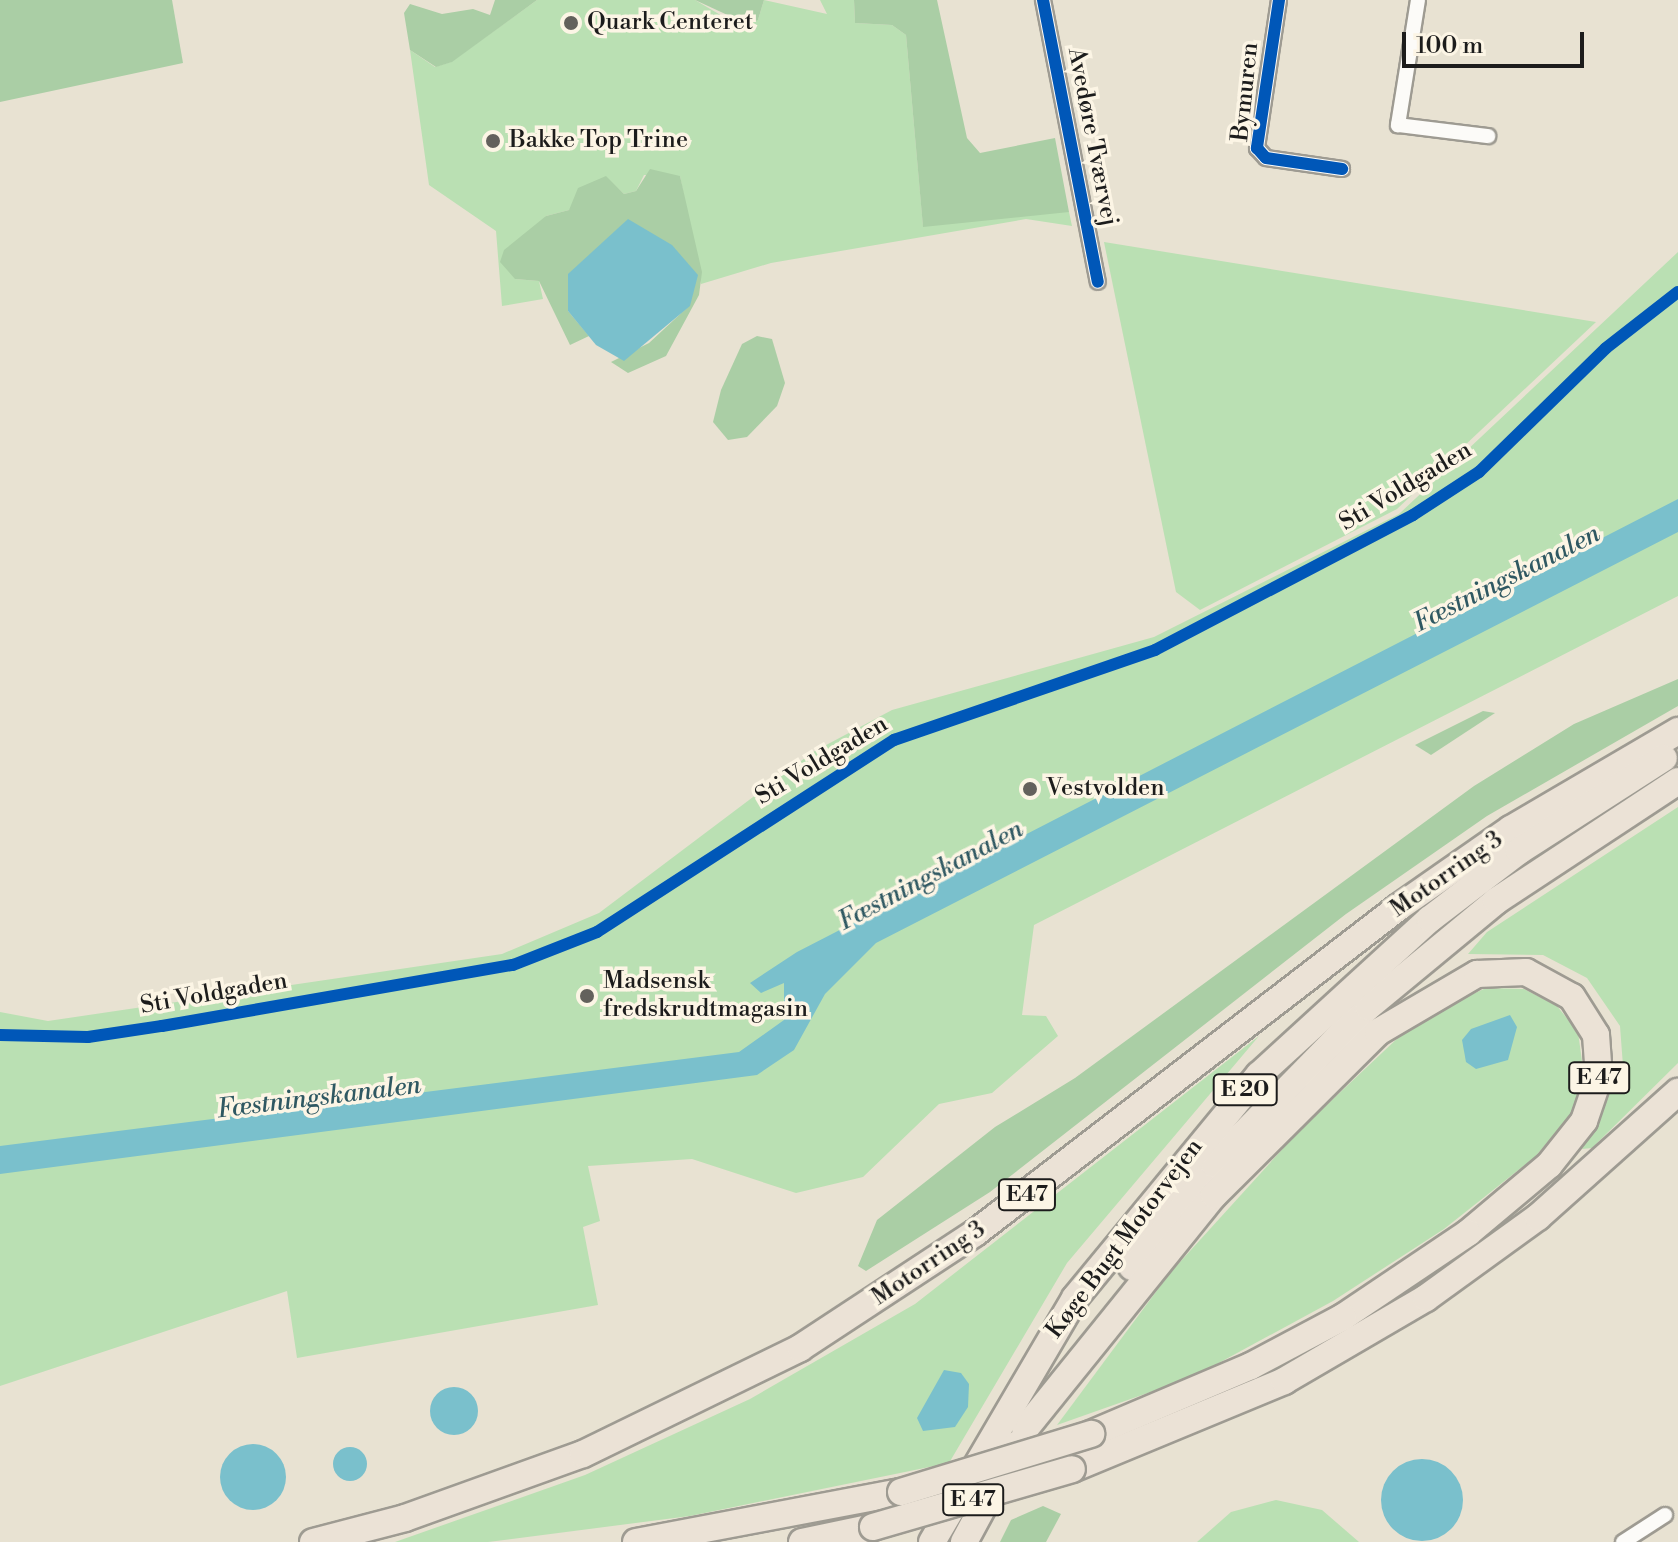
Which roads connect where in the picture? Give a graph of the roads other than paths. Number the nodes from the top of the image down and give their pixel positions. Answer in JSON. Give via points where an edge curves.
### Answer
{"nodes":[{"id":1,"x":1043,"y":0,"type":"edge"},
{"id":2,"x":1279,"y":0,"type":"edge"},
{"id":3,"x":1418,"y":0,"type":"edge"},
{"id":4,"x":1488,"y":136,"type":"dead end"},
{"id":5,"x":1342,"y":169,"type":"dead end"},
{"id":6,"x":1098,"y":282,"type":"dead end"},
{"id":7,"x":1678,"y":731,"type":"edge"},
{"id":8,"x":1678,"y":750,"type":"edge"},
{"id":9,"x":1678,"y":781,"type":"edge"},
{"id":10,"x":1678,"y":1092,"type":"edge"},
{"id":11,"x":1025,"y":1429,"type":"junction"},
{"id":12,"x":1665,"y":1515,"type":"dead end"},
{"id":13,"x":1633,"y":1539,"type":"edge"},
{"id":14,"x":313,"y":1542,"type":"edge"},
{"id":15,"x":636,"y":1542,"type":"edge"},
{"id":16,"x":802,"y":1542,"type":"edge"},
{"id":17,"x":932,"y":1542,"type":"edge"},
{"id":18,"x":964,"y":1542,"type":"edge"}],
"edges":[{"from":1,"to":6,"type":"street","name":"Avedøre Tværvej"},
{"from":2,"to":5,"type":"street","name":"Bymuren","via":[[1257,148],[1266,158]]},
{"from":3,"to":4,"type":"street","via":[[1398,125]]},
{"from":7,"to":14,"type":"highway","name":"Motorring 3","number":"E47","via":[[1511,829],[1399,907],[975,1233],[800,1348],[583,1454],[405,1518]]},
{"from":8,"to":17,"type":"highway","name":"Køge Bugt Motorvejen","number":"E 20","via":[[1519,851],[1430,919],[1259,1075],[1075,1298]]},
{"from":9,"to":11,"type":"highway","name":"Køge Bugt Motorvejen","number":"E 20","via":[[1486,909],[1283,1088],[1162,1226]]},
{"from":10,"to":16,"type":"highway","number":"E 47","bridge":true,"via":[[1538,1217],[1426,1298],[1284,1381],[1072,1469],[873,1527]]},
{"from":11,"to":15,"type":"highway","number":"E 47","bridge":true,"via":[[1214,1195],[1378,1032],[1477,974],[1526,972],[1572,997],[1596,1035],[1599,1077],[1584,1121],[1539,1174],[1468,1233],[1343,1317],[1251,1366],[1091,1434],[901,1492]]},
{"from":11,"to":18,"type":"highway","name":"Køge Bugt Motorvejen","number":"E 20"},
{"from":12,"to":13,"type":"street"}]}
